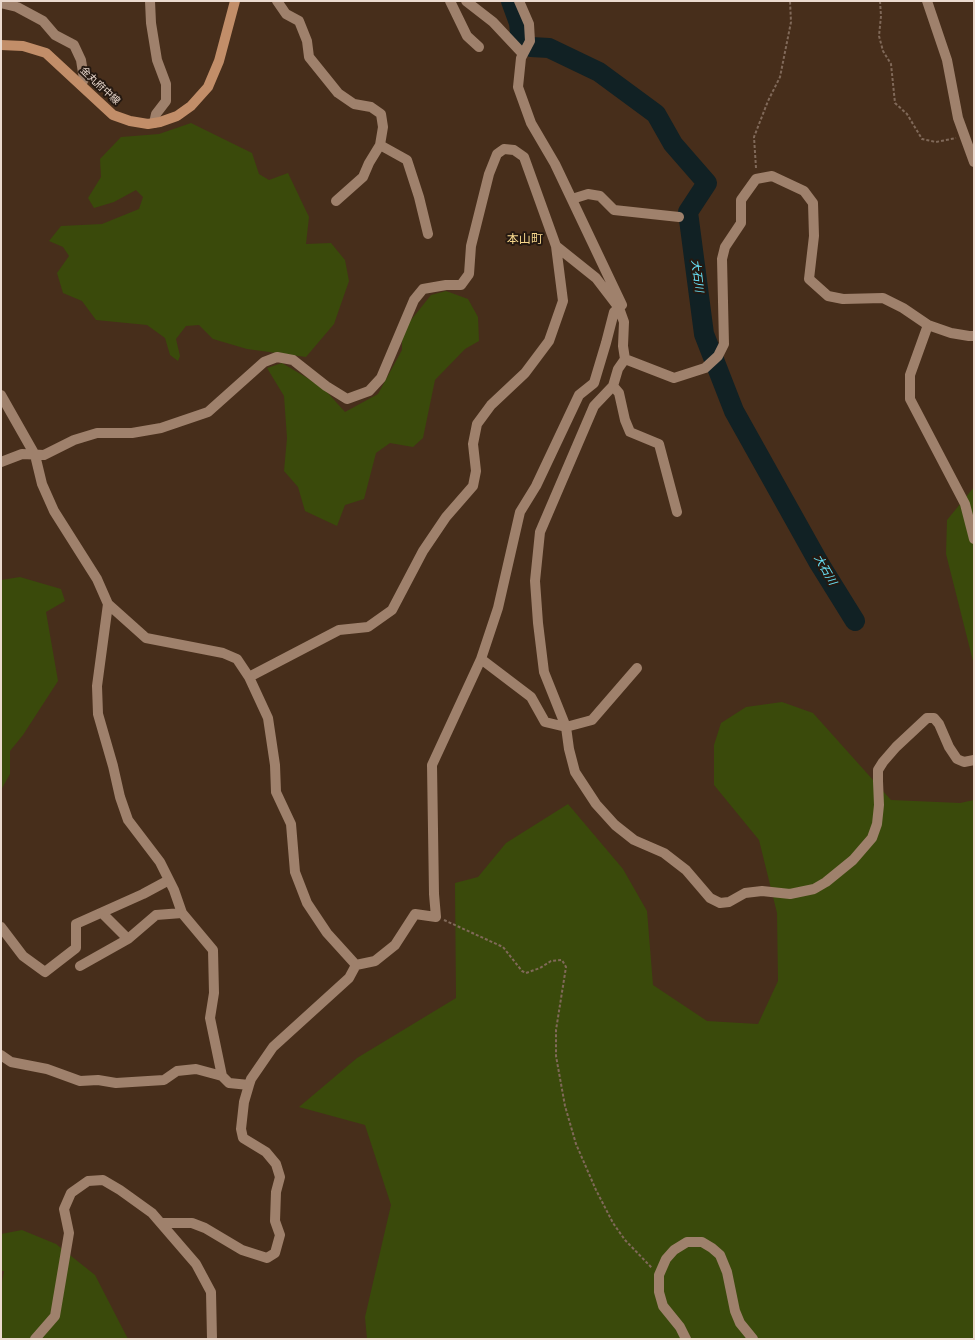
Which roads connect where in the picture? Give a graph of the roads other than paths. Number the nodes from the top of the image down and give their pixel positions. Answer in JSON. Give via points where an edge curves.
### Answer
{"nodes":[{"id":1,"x":150,"y":1,"type":"edge"},
{"id":2,"x":235,"y":1,"type":"edge"},
{"id":3,"x":276,"y":1,"type":"edge"},
{"id":4,"x":450,"y":1,"type":"edge"},
{"id":5,"x":466,"y":1,"type":"edge"},
{"id":6,"x":519,"y":1,"type":"edge"},
{"id":7,"x":927,"y":1,"type":"edge"},
{"id":8,"x":1,"y":3,"type":"edge"},
{"id":9,"x":1,"y":46,"type":"edge"},
{"id":10,"x":479,"y":47,"type":"dead end"},
{"id":11,"x":523,"y":54,"type":"junction"},
{"id":12,"x":81,"y":85,"type":"junction"},
{"id":13,"x":154,"y":123,"type":"junction"},
{"id":14,"x":380,"y":145,"type":"junction"},
{"id":15,"x":974,"y":162,"type":"edge"},
{"id":16,"x":572,"y":199,"type":"junction"},
{"id":17,"x":336,"y":201,"type":"dead end"},
{"id":18,"x":679,"y":217,"type":"dead end"},
{"id":19,"x":428,"y":234,"type":"dead end"},
{"id":20,"x":556,"y":246,"type":"junction"},
{"id":21,"x":619,"y":308,"type":"junction"},
{"id":22,"x":928,"y":325,"type":"junction"},
{"id":23,"x":974,"y":336,"type":"edge"},
{"id":24,"x":625,"y":359,"type":"junction"},
{"id":25,"x":614,"y":386,"type":"junction"},
{"id":26,"x":1,"y":396,"type":"edge"},
{"id":27,"x":35,"y":454,"type":"junction"},
{"id":28,"x":1,"y":462,"type":"edge"},
{"id":29,"x":677,"y":512,"type":"dead end"},
{"id":30,"x":974,"y":539,"type":"edge"},
{"id":31,"x":108,"y":604,"type":"junction"},
{"id":32,"x":481,"y":659,"type":"junction"},
{"id":33,"x":637,"y":668,"type":"dead end"},
{"id":34,"x":249,"y":677,"type":"junction"},
{"id":35,"x":566,"y":727,"type":"junction"},
{"id":36,"x":974,"y":760,"type":"edge"},
{"id":37,"x":169,"y":880,"type":"junction"},
{"id":38,"x":102,"y":913,"type":"junction"},
{"id":39,"x":182,"y":913,"type":"junction"},
{"id":40,"x":1,"y":926,"type":"edge"},
{"id":41,"x":128,"y":939,"type":"junction"},
{"id":42,"x":356,"y":965,"type":"junction"},
{"id":43,"x":80,"y":966,"type":"dead end"},
{"id":44,"x":1,"y":1055,"type":"edge"},
{"id":45,"x":222,"y":1076,"type":"junction"},
{"id":46,"x":249,"y":1085,"type":"junction"},
{"id":47,"x":161,"y":1223,"type":"junction"},
{"id":48,"x":35,"y":1339,"type":"edge"},
{"id":49,"x":212,"y":1339,"type":"edge"},
{"id":50,"x":686,"y":1339,"type":"edge"},
{"id":51,"x":753,"y":1339,"type":"edge"}],
"edges":[{"from":1,"to":13,"type":"street","via":[[150,23],[157,60],[166,84],[166,101],[156,114]]},
{"from":2,"to":13,"type":"main road","name":"金丸府中線","via":[[219,61],[208,87],[191,106],[177,116]]},
{"from":3,"to":14,"type":"street","via":[[286,14],[298,21],[307,41],[309,57],[338,93],[354,104],[372,107],[381,114],[383,127]]},
{"from":4,"to":10,"type":"street","via":[[467,36]]},
{"from":5,"to":11,"type":"street","via":[[493,22]]},
{"from":6,"to":11,"type":"street","via":[[528,24],[530,41]]},
{"from":7,"to":15,"type":"street","via":[[947,60],[958,118]]},
{"from":8,"to":12,"type":"street","via":[[17,7],[43,21],[55,35],[74,45],[81,60],[84,79]]},
{"from":9,"to":12,"type":"main road","name":"金丸府中線","via":[[23,46],[46,53]]},
{"from":11,"to":16,"type":"street","via":[[518,87],[531,124]]},
{"from":12,"to":13,"type":"main road","name":"金丸府中線","via":[[112,115],[130,121]]},
{"from":14,"to":17,"type":"street","via":[[364,177]]},
{"from":14,"to":19,"type":"street","via":[[407,160]]},
{"from":16,"to":18,"type":"street","via":[[588,194],[600,196],[614,210]]},
{"from":16,"to":21,"type":"street","via":[[622,305]]},
{"from":20,"to":21,"type":"street","via":[[596,278]]},
{"from":20,"to":27,"type":"street","via":[[524,157],[514,150],[504,149],[497,154],[489,174],[470,246],[469,274],[461,285],[423,289],[414,300],[381,378],[369,392],[347,399],[293,360],[276,357],[264,362],[208,412],[160,428],[132,433],[97,433],[74,440],[44,455]]},
{"from":20,"to":34,"type":"street","via":[[562,301],[548,341],[525,373],[492,405],[478,424],[473,444],[476,470],[472,486],[422,551],[392,610],[368,628],[340,630]]},
{"from":21,"to":24,"type":"street","via":[[624,322]]},
{"from":21,"to":32,"type":"street","via":[[614,312],[594,383],[578,395],[536,486],[520,512],[498,608]]},
{"from":22,"to":23,"type":"street","via":[[952,333]]},
{"from":22,"to":24,"type":"street","via":[[883,298],[843,299],[828,296],[809,279],[814,236],[813,204],[804,191],[772,176],[756,179],[741,200],[741,223],[725,247],[722,260],[724,344],[718,356],[705,368],[674,378]]},
{"from":22,"to":30,"type":"street","via":[[910,375],[910,399],[965,504]]},
{"from":24,"to":25,"type":"street","via":[[618,369]]},
{"from":25,"to":29,"type":"street","via":[[619,393],[630,432],[660,444]]},
{"from":25,"to":35,"type":"street","via":[[594,406],[540,532],[535,581],[544,672]]},
{"from":26,"to":27,"type":"street"},
{"from":27,"to":28,"type":"street","via":[[22,454]]},
{"from":27,"to":31,"type":"street","via":[[42,484],[54,511],[97,579]]},
{"from":31,"to":34,"type":"street","via":[[146,638],[223,653],[237,659]]},
{"from":31,"to":37,"type":"street","via":[[97,686],[98,714],[128,820],[160,862]]},
{"from":32,"to":35,"type":"street","via":[[531,697],[545,722]]},
{"from":32,"to":42,"type":"street","via":[[432,765],[436,917],[415,914],[395,945],[375,961]]},
{"from":33,"to":35,"type":"street","via":[[592,720]]},
{"from":34,"to":42,"type":"street","via":[[268,718],[276,792],[291,824],[295,872],[307,902],[327,933]]},
{"from":35,"to":36,"type":"street","via":[[575,772],[596,804],[615,825],[634,840],[664,853],[686,870],[710,898],[720,903],[728,902],[744,893],[762,891],[790,894],[814,889],[853,860],[872,838],[878,824],[878,770],[896,747],[927,718],[934,718],[939,724],[957,759],[964,762]]},
{"from":37,"to":38,"type":"street"},
{"from":37,"to":39,"type":"street"},
{"from":38,"to":40,"type":"street","via":[[76,924],[76,948],[45,972],[23,956]]},
{"from":38,"to":41,"type":"street"},
{"from":39,"to":41,"type":"street","via":[[156,915]]},
{"from":39,"to":45,"type":"street","via":[[213,950],[214,993],[210,1018]]},
{"from":41,"to":43,"type":"street"},
{"from":42,"to":46,"type":"street","via":[[349,978],[273,1047]]},
{"from":44,"to":45,"type":"street","via":[[11,1062],[47,1069],[80,1080],[116,1083],[164,1080],[177,1071],[196,1069]]},
{"from":45,"to":46,"type":"street","via":[[229,1083]]},
{"from":46,"to":47,"type":"street","via":[[244,1102],[241,1129],[243,1138],[266,1152],[276,1164],[280,1177],[276,1192],[275,1221],[280,1236],[275,1253],[266,1258],[242,1250],[192,1223]]},
{"from":47,"to":48,"type":"street","via":[[152,1213],[103,1180],[88,1181],[71,1193],[64,1209],[69,1234],[55,1316]]},
{"from":47,"to":49,"type":"street","via":[[196,1264],[211,1292]]},
{"from":50,"to":51,"type":"street","via":[[663,1306],[658,1275],[666,1259],[687,1242],[702,1242],[720,1255],[727,1272],[735,1311],[740,1323]]}]}
